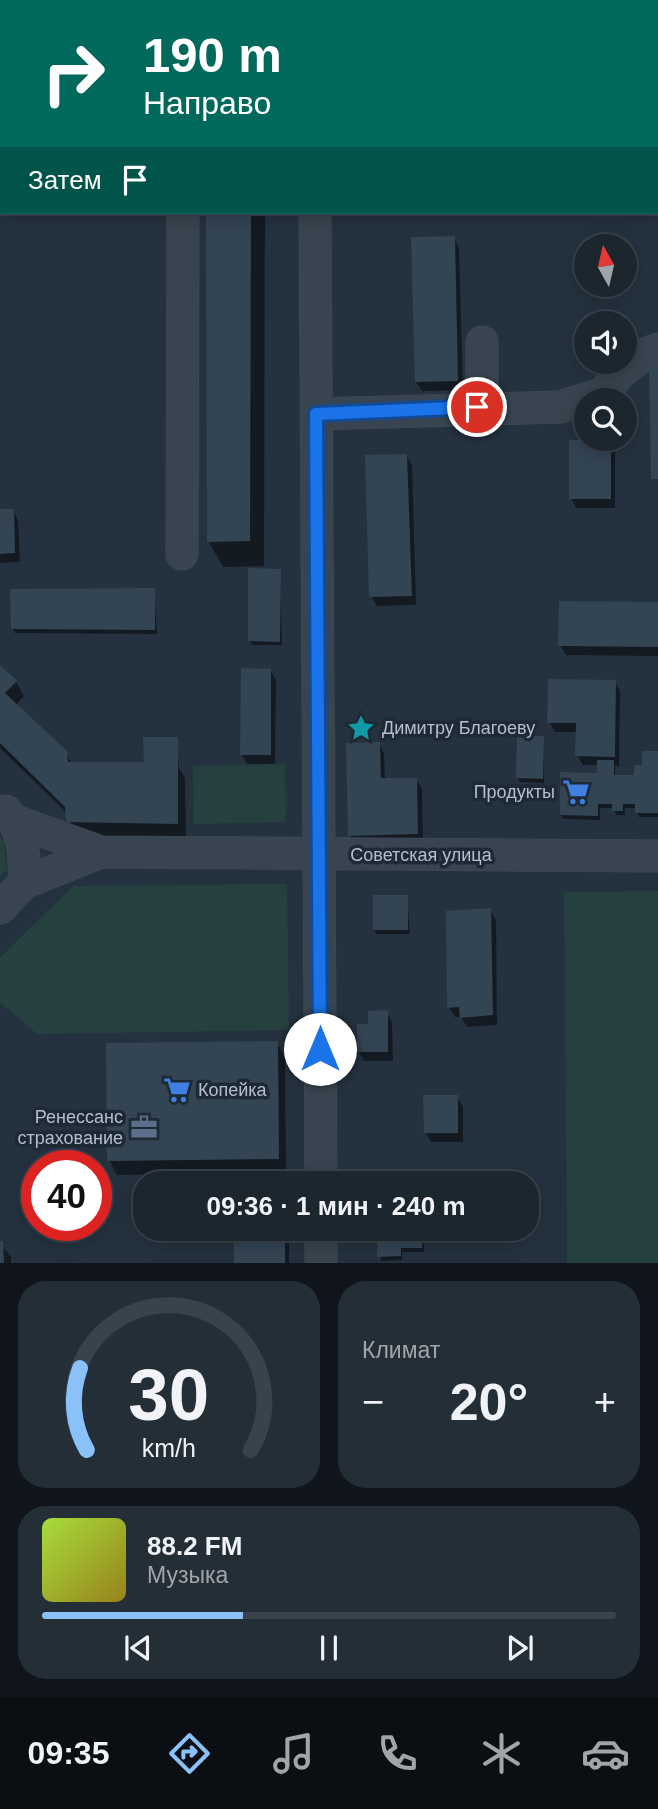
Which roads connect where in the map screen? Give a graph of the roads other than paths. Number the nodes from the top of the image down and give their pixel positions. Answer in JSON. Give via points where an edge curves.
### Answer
{"nodes":[{"id":1,"x":183,"y":214,"type":"edge"},
{"id":2,"x":315,"y":214,"type":"edge"},
{"id":3,"x":482,"y":342,"type":"dead end"},
{"id":4,"x":658,"y":349,"type":"edge"},
{"id":5,"x":477,"y":407,"type":"junction"},
{"id":6,"x":316,"y":414,"type":"junction"},
{"id":7,"x":182,"y":554,"type":"dead end"},
{"id":8,"x":7,"y":813,"type":"edge"},
{"id":9,"x":101,"y":852,"type":"junction"},
{"id":10,"x":319,"y":855,"type":"junction"},
{"id":11,"x":658,"y":856,"type":"edge"},
{"id":12,"x":24,"y":883,"type":"junction"},
{"id":13,"x":0,"y":908,"type":"edge"},
{"id":14,"x":321,"y":1171,"type":"edge"},
{"id":15,"x":321,"y":1241,"type":"edge"},
{"id":16,"x":321,"y":1263,"type":"edge"}],
"edges":[{"from":1,"to":7,"type":"street"},
{"from":2,"to":6,"type":"street"},
{"from":3,"to":5,"type":"street","via":[[482,396]]},
{"from":4,"to":5,"type":"street","via":[[619,374],[604,394],[560,407]]},
{"from":5,"to":6,"type":"street"},
{"from":6,"to":10,"type":"street"},
{"from":8,"to":9,"type":"street","name":"Советская улица"},
{"from":8,"to":12,"type":"street","via":[[25,858]]},
{"from":9,"to":10,"type":"street","name":"Советская улица"},
{"from":9,"to":12,"type":"street","name":"Советская улица"},
{"from":10,"to":11,"type":"street","name":"Советская улица"},
{"from":10,"to":14,"type":"street"},
{"from":12,"to":13,"type":"street"},
{"from":15,"to":16,"type":"street"}]}
